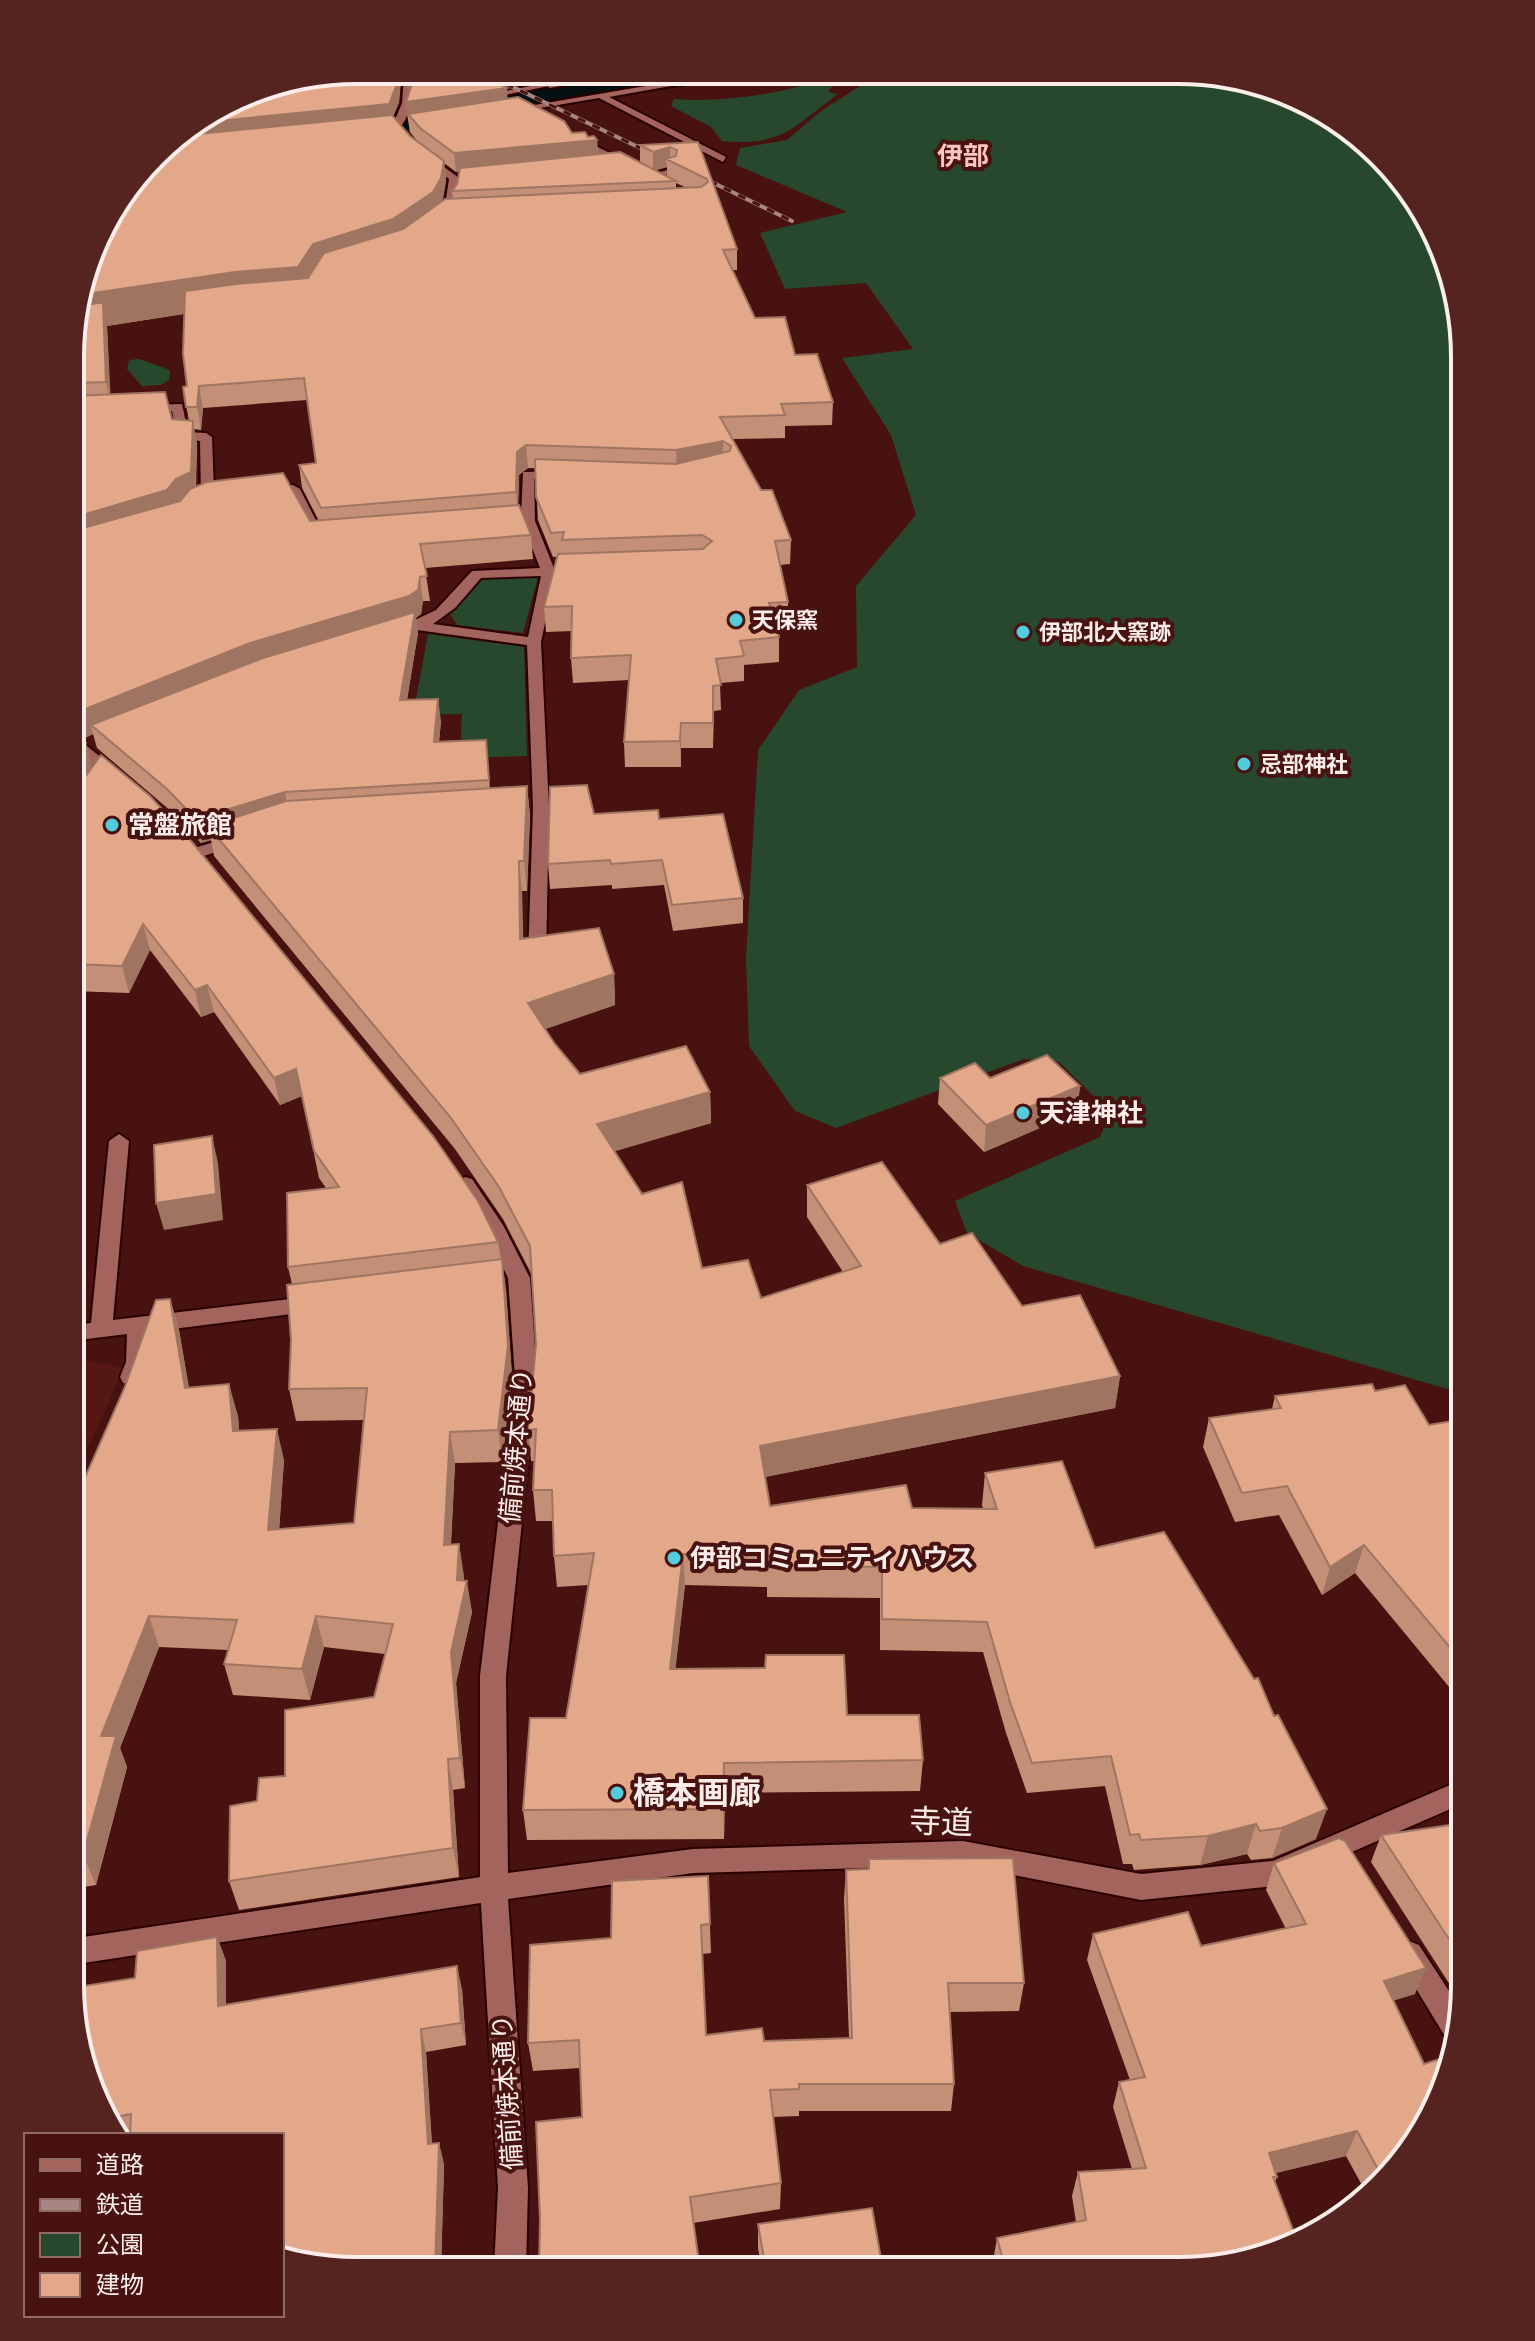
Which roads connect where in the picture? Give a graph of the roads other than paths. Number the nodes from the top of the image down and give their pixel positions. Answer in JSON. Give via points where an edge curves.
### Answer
{"nodes":[{"id":1,"x":407,"y":85,"type":"edge"},
{"id":2,"x":550,"y":85,"type":"edge"},
{"id":3,"x":674,"y":85,"type":"edge"},
{"id":4,"x":491,"y":88,"type":"edge"},
{"id":5,"x":505,"y":95,"type":"junction"},
{"id":6,"x":603,"y":97,"type":"junction"},
{"id":7,"x":523,"y":110,"type":"junction"},
{"id":8,"x":494,"y":113,"type":"edge"},
{"id":9,"x":399,"y":126,"type":"junction"},
{"id":10,"x":381,"y":129,"type":"edge"},
{"id":11,"x":568,"y":136,"type":"edge"},
{"id":12,"x":407,"y":139,"type":"edge"},
{"id":13,"x":417,"y":151,"type":"edge"},
{"id":14,"x":621,"y":162,"type":"junction"},
{"id":15,"x":701,"y":164,"type":"edge"},
{"id":16,"x":595,"y":165,"type":"edge"},
{"id":17,"x":671,"y":172,"type":"edge"},
{"id":18,"x":467,"y":176,"type":"edge"},
{"id":19,"x":652,"y":177,"type":"junction"},
{"id":20,"x":454,"y":178,"type":"junction"},
{"id":21,"x":664,"y":183,"type":"edge"},
{"id":22,"x":458,"y":212,"type":"edge"},
{"id":23,"x":133,"y":410,"type":"edge"},
{"id":24,"x":585,"y":476,"type":"edge"},
{"id":25,"x":208,"y":498,"type":"junction"},
{"id":26,"x":194,"y":504,"type":"edge"},
{"id":27,"x":528,"y":521,"type":"junction"},
{"id":28,"x":483,"y":525,"type":"edge"},
{"id":29,"x":333,"y":538,"type":"edge"},
{"id":30,"x":595,"y":570,"type":"edge"},
{"id":31,"x":549,"y":572,"type":"junction"},
{"id":32,"x":418,"y":626,"type":"junction"},
{"id":33,"x":376,"y":639,"type":"edge"},
{"id":34,"x":534,"y":642,"type":"junction"},
{"id":35,"x":84,"y":745,"type":"edge"},
{"id":36,"x":129,"y":787,"type":"edge"},
{"id":37,"x":258,"y":833,"type":"edge"},
{"id":38,"x":181,"y":835,"type":"edge"},
{"id":39,"x":197,"y":853,"type":"junction"},
{"id":40,"x":215,"y":873,"type":"edge"},
{"id":41,"x":537,"y":958,"type":"edge"},
{"id":42,"x":119,"y":1141,"type":"dead end"},
{"id":43,"x":454,"y":1168,"type":"edge"},
{"id":44,"x":333,"y":1302,"type":"edge"},
{"id":45,"x":138,"y":1327,"type":"junction"},
{"id":46,"x":101,"y":1330,"type":"junction"},
{"id":47,"x":84,"y":1332,"type":"edge"},
{"id":48,"x":119,"y":1404,"type":"edge"},
{"id":49,"x":95,"y":1460,"type":"edge"},
{"id":50,"x":84,"y":1486,"type":"edge"},
{"id":51,"x":1450,"y":1797,"type":"edge"},
{"id":52,"x":1341,"y":1846,"type":"junction"},
{"id":53,"x":1357,"y":1872,"type":"edge"},
{"id":54,"x":494,"y":1888,"type":"junction"},
{"id":55,"x":1398,"y":1937,"type":"edge"},
{"id":56,"x":84,"y":1950,"type":"edge"},
{"id":57,"x":1448,"y":2016,"type":"edge"},
{"id":58,"x":510,"y":2257,"type":"edge"}],
"edges":[{"from":1,"to":9,"type":"street","via":[[406,113]]},
{"from":2,"to":5,"type":"street"},
{"from":3,"to":6,"type":"street"},
{"from":4,"to":5,"type":"street"},
{"from":5,"to":7,"type":"street"},
{"from":6,"to":7,"type":"street"},
{"from":6,"to":15,"type":"street","via":[[723,159]]},
{"from":7,"to":8,"type":"street"},
{"from":9,"to":10,"type":"street"},
{"from":9,"to":12,"type":"street"},
{"from":11,"to":14,"type":"street"},
{"from":13,"to":20,"type":"street"},
{"from":14,"to":16,"type":"street"},
{"from":14,"to":19,"type":"street"},
{"from":17,"to":19,"type":"street"},
{"from":18,"to":20,"type":"street"},
{"from":19,"to":21,"type":"street"},
{"from":20,"to":22,"type":"street","via":[[451,199],[439,216]]},
{"from":23,"to":25,"type":"street","via":[[178,407],[182,436],[206,437]]},
{"from":24,"to":27,"type":"street","via":[[528,475]]},
{"from":25,"to":26,"type":"street"},
{"from":25,"to":29,"type":"street","via":[[293,489],[318,539]]},
{"from":27,"to":28,"type":"street"},
{"from":27,"to":31,"type":"street"},
{"from":30,"to":31,"type":"street"},
{"from":31,"to":32,"type":"street","via":[[477,574],[457,602]]},
{"from":31,"to":34,"type":"street"},
{"from":32,"to":33,"type":"street"},
{"from":32,"to":34,"type":"street"},
{"from":34,"to":41,"type":"street"},
{"from":35,"to":36,"type":"street","via":[[101,773]]},
{"from":37,"to":39,"type":"street"},
{"from":38,"to":39,"type":"street"},
{"from":39,"to":40,"type":"street"},
{"from":42,"to":46,"type":"street"},
{"from":43,"to":54,"type":"street","name":"備前焼本通り","via":[[493,1225],[511,1279],[526,1377],[493,1676]]},
{"from":44,"to":45,"type":"street"},
{"from":45,"to":46,"type":"street"},
{"from":45,"to":48,"type":"street","via":[[137,1362]]},
{"from":46,"to":47,"type":"street"},
{"from":49,"to":50,"type":"street"},
{"from":51,"to":52,"type":"street","name":"寺道"},
{"from":52,"to":53,"type":"street"},
{"from":52,"to":54,"type":"street","name":"寺道","via":[[1274,1873],[1141,1887],[963,1853],[693,1861]]},
{"from":54,"to":56,"type":"street","name":"寺道"},
{"from":54,"to":58,"type":"street","name":"備前焼本通り","via":[[513,2188]]},
{"from":55,"to":57,"type":"street"}]}
